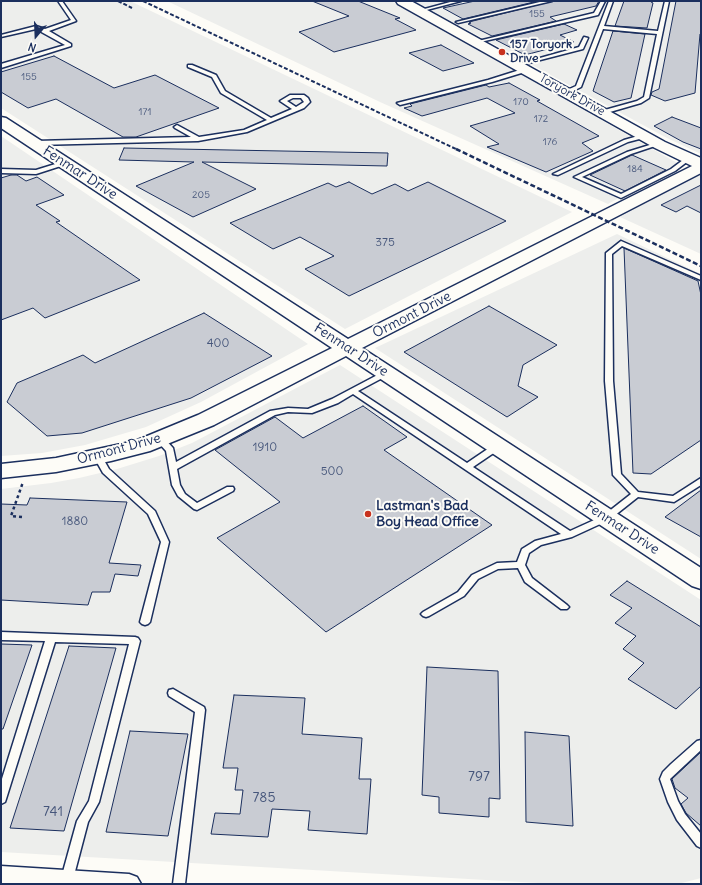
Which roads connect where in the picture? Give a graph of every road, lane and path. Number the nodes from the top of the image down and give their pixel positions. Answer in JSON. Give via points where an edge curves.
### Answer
{"nodes":[{"id":1,"x":60,"y":1,"type":"edge"},
{"id":2,"x":402,"y":1,"type":"edge"},
{"id":3,"x":459,"y":1,"type":"edge"},
{"id":4,"x":550,"y":1,"type":"edge"},
{"id":5,"x":603,"y":1,"type":"edge"},
{"id":6,"x":611,"y":1,"type":"edge"},
{"id":7,"x":667,"y":1,"type":"edge"},
{"id":8,"x":419,"y":11,"type":"junction"},
{"id":9,"x":458,"y":22,"type":"dead end"},
{"id":10,"x":601,"y":27,"type":"junction"},
{"id":11,"x":1,"y":30,"type":"edge"},
{"id":12,"x":45,"y":31,"type":"junction"},
{"id":13,"x":659,"y":33,"type":"junction"},
{"id":14,"x":10,"y":34,"type":"junction"},
{"id":15,"x":1,"y":36,"type":"edge"},
{"id":16,"x":586,"y":38,"type":"dead end"},
{"id":17,"x":476,"y":42,"type":"junction"},
{"id":18,"x":1,"y":66,"type":"edge"},
{"id":19,"x":190,"y":66,"type":"dead end"},
{"id":20,"x":522,"y":68,"type":"junction"},
{"id":21,"x":566,"y":92,"type":"junction"},
{"id":22,"x":400,"y":103,"type":"dead end"},
{"id":23,"x":295,"y":109,"type":"dead end"},
{"id":24,"x":603,"y":112,"type":"junction"},
{"id":25,"x":271,"y":120,"type":"junction"},
{"id":26,"x":1,"y":121,"type":"edge"},
{"id":27,"x":177,"y":127,"type":"dead end"},
{"id":28,"x":645,"y":136,"type":"junction"},
{"id":29,"x":198,"y":139,"type":"junction"},
{"id":30,"x":35,"y":143,"type":"junction"},
{"id":31,"x":658,"y":144,"type":"junction"},
{"id":32,"x":64,"y":163,"type":"junction"},
{"id":33,"x":697,"y":163,"type":"edge"},
{"id":34,"x":1,"y":171,"type":"edge"},
{"id":35,"x":556,"y":174,"type":"dead end"},
{"id":36,"x":701,"y":278,"type":"edge"},
{"id":37,"x":348,"y":348,"type":"junction"},
{"id":38,"x":385,"y":373,"type":"junction"},
{"id":39,"x":353,"y":391,"type":"junction"},
{"id":40,"x":160,"y":439,"type":"junction"},
{"id":41,"x":498,"y":446,"type":"junction"},
{"id":42,"x":98,"y":457,"type":"junction"},
{"id":43,"x":174,"y":467,"type":"junction"},
{"id":44,"x":467,"y":467,"type":"junction"},
{"id":45,"x":24,"y":469,"type":"junction"},
{"id":46,"x":1,"y":471,"type":"edge"},
{"id":47,"x":701,"y":481,"type":"edge"},
{"id":48,"x":230,"y":489,"type":"dead end"},
{"id":49,"x":636,"y":494,"type":"junction"},
{"id":50,"x":22,"y":516,"type":"dead end"},
{"id":51,"x":606,"y":518,"type":"junction"},
{"id":52,"x":568,"y":536,"type":"junction"},
{"id":53,"x":521,"y":565,"type":"junction"},
{"id":54,"x":701,"y":580,"type":"edge"},
{"id":55,"x":564,"y":607,"type":"dead end"},
{"id":56,"x":426,"y":614,"type":"dead end"},
{"id":57,"x":145,"y":622,"type":"dead end"},
{"id":58,"x":1,"y":636,"type":"edge"},
{"id":59,"x":51,"y":638,"type":"junction"},
{"id":60,"x":173,"y":693,"type":"dead end"},
{"id":61,"x":701,"y":744,"type":"edge"},
{"id":62,"x":1,"y":799,"type":"edge"},
{"id":63,"x":701,"y":843,"type":"edge"},
{"id":64,"x":1,"y":876,"type":"edge"},
{"id":65,"x":67,"y":880,"type":"junction"},
{"id":66,"x":118,"y":884,"type":"edge"},
{"id":67,"x":179,"y":884,"type":"edge"}],
"edges":[{"from":1,"to":12,"type":"lane","via":[[74,21]]},
{"from":2,"to":8,"type":"street","name":"Toryork Drive"},
{"from":3,"to":8,"type":"lane"},
{"from":4,"to":9,"type":"lane"},
{"from":5,"to":17,"type":"lane","via":[[596,14]]},
{"from":6,"to":10,"type":"lane"},
{"from":7,"to":13,"type":"lane"},
{"from":8,"to":17,"type":"street","name":"Toryork Drive"},
{"from":10,"to":13,"type":"lane"},
{"from":10,"to":21,"type":"lane","via":[[578,87]]},
{"from":11,"to":14,"type":"lane"},
{"from":12,"to":14,"type":"lane","via":[[36,27]]},
{"from":12,"to":18,"type":"lane","via":[[69,45]]},
{"from":13,"to":24,"type":"lane","via":[[644,100]]},
{"from":14,"to":15,"type":"lane"},
{"from":16,"to":20,"type":"lane","via":[[581,48]]},
{"from":17,"to":20,"type":"street","name":"Toryork Drive"},
{"from":19,"to":25,"type":"lane","via":[[214,76],[223,92]]},
{"from":20,"to":21,"type":"street","name":"Toryork Drive"},
{"from":20,"to":22,"type":"lane"},
{"from":21,"to":24,"type":"street","name":"Toryork Drive"},
{"from":23,"to":25,"type":"lane"},
{"from":24,"to":28,"type":"street","name":"Toryork Drive"},
{"from":25,"to":29,"type":"lane","via":[[245,131]]},
{"from":26,"to":30,"type":"street","name":"Fenmar Drive"},
{"from":27,"to":29,"type":"lane"},
{"from":28,"to":31,"type":"street","name":"Toryork Drive"},
{"from":28,"to":35,"type":"lane","via":[[626,141]]},
{"from":29,"to":30,"type":"lane"},
{"from":30,"to":32,"type":"street","name":"Fenmar Drive"},
{"from":31,"to":33,"type":"street","name":"Toryork Drive"},
{"from":31,"to":33,"type":"lane","via":[[629,153],[578,177],[621,196],[673,170]]},
{"from":32,"to":34,"type":"lane","via":[[36,172]]},
{"from":32,"to":37,"type":"street","name":"Fenmar Drive"},
{"from":33,"to":37,"type":"street","name":"Ormont Drive"},
{"from":36,"to":49,"type":"lane","via":[[621,243],[609,253],[609,381],[617,476]]},
{"from":37,"to":38,"type":"street","name":"Fenmar Drive"},
{"from":37,"to":40,"type":"street","name":"Ormont Drive","via":[[206,420]]},
{"from":38,"to":39,"type":"lane"},
{"from":38,"to":41,"type":"street","name":"Fenmar Drive"},
{"from":39,"to":43,"type":"lane","via":[[309,411],[288,410],[273,413]]},
{"from":39,"to":44,"type":"lane"},
{"from":40,"to":42,"type":"street","name":"Ormont Drive"},
{"from":40,"to":43,"type":"lane","via":[[170,450]]},
{"from":41,"to":44,"type":"lane"},
{"from":41,"to":51,"type":"street","name":"Fenmar Drive"},
{"from":42,"to":45,"type":"street","name":"Ormont Drive","via":[[56,466]]},
{"from":42,"to":57,"type":"lane","via":[[106,471],[152,512],[165,542]]},
{"from":43,"to":48,"type":"lane","via":[[176,486],[180,494],[197,507]]},
{"from":44,"to":52,"type":"lane"},
{"from":45,"to":46,"type":"street","name":"Ormont Drive"},
{"from":45,"to":50,"type":"path","via":[[23,484],[11,516]]},
{"from":47,"to":49,"type":"lane","via":[[674,499]]},
{"from":49,"to":51,"type":"lane"},
{"from":51,"to":52,"type":"lane"},
{"from":51,"to":54,"type":"street","name":"Fenmar Drive"},
{"from":52,"to":53,"type":"lane","via":[[538,543],[525,551]]},
{"from":53,"to":55,"type":"lane","via":[[528,580]]},
{"from":53,"to":56,"type":"lane","via":[[497,566],[475,577],[460,594]]},
{"from":58,"to":59,"type":"lane"},
{"from":59,"to":62,"type":"lane"},
{"from":59,"to":65,"type":"lane","via":[[135,641],[94,802],[83,821]]},
{"from":60,"to":67,"type":"lane","via":[[200,710]]},
{"from":61,"to":63,"type":"lane","via":[[665,779],[681,817]]},
{"from":64,"to":65,"type":"street"},
{"from":65,"to":66,"type":"street"}]}
